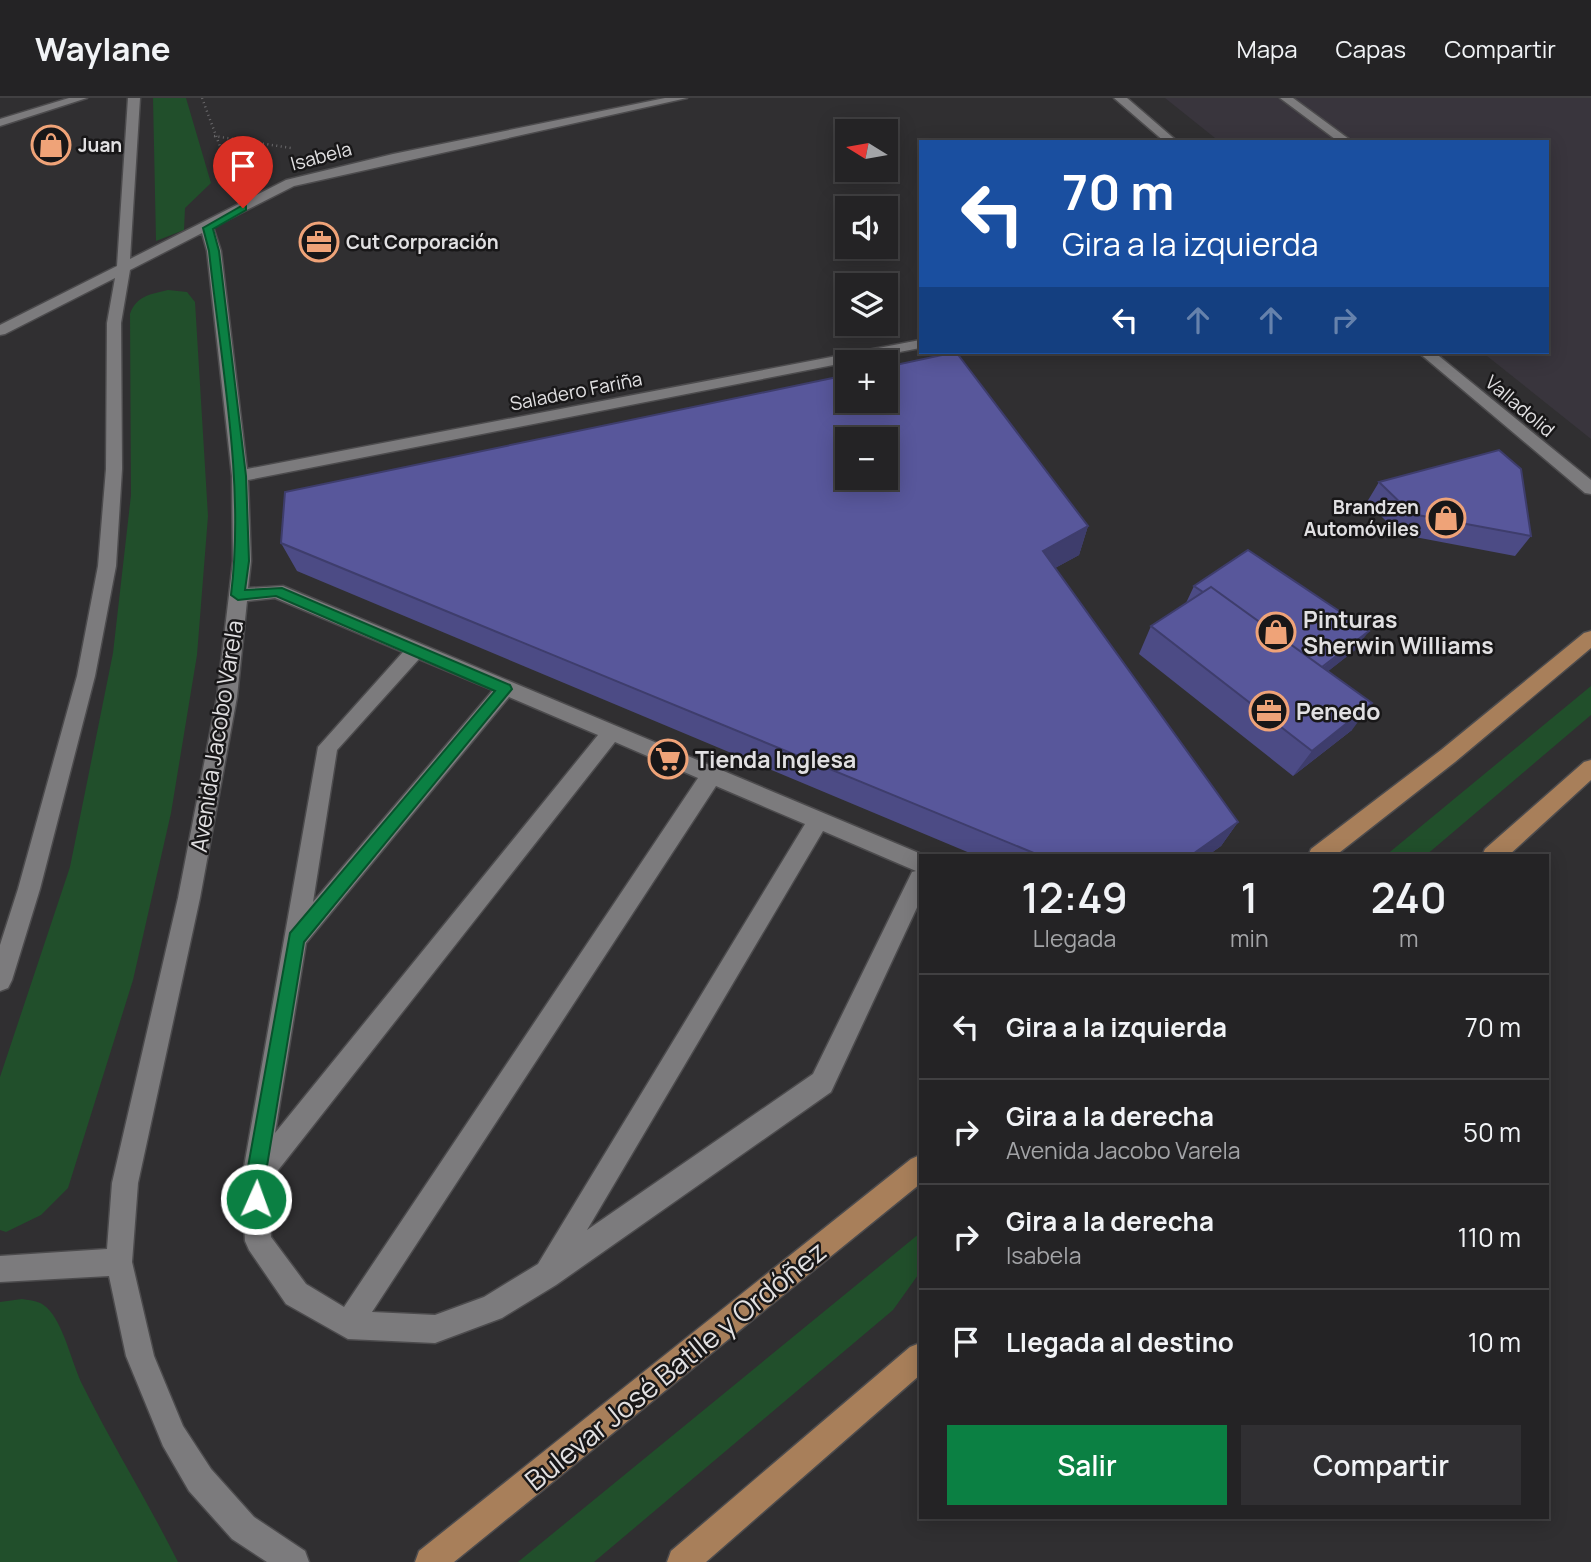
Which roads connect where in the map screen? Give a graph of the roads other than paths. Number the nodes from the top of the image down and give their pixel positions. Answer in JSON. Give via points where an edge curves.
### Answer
{"nodes":[{"id":1,"x":81,"y":98,"type":"edge"},
{"id":2,"x":134,"y":98,"type":"edge"},
{"id":3,"x":681,"y":98,"type":"edge"},
{"id":4,"x":1120,"y":98,"type":"edge"},
{"id":5,"x":1286,"y":98,"type":"edge"},
{"id":6,"x":0,"y":123,"type":"edge"},
{"id":7,"x":1170,"y":140,"type":"edge"},
{"id":8,"x":1344,"y":140,"type":"edge"},
{"id":9,"x":207,"y":228,"type":"junction"},
{"id":10,"x":123,"y":269,"type":"junction"},
{"id":11,"x":0,"y":331,"type":"edge"},
{"id":12,"x":919,"y":344,"type":"edge"},
{"id":13,"x":1426,"y":354,"type":"edge"},
{"id":14,"x":240,"y":476,"type":"junction"},
{"id":15,"x":1591,"y":489,"type":"edge"},
{"id":16,"x":238,"y":595,"type":"junction"},
{"id":17,"x":1591,"y":638,"type":"edge"},
{"id":18,"x":415,"y":651,"type":"junction"},
{"id":19,"x":505,"y":689,"type":"junction"},
{"id":20,"x":610,"y":734,"type":"junction"},
{"id":21,"x":1591,"y":768,"type":"edge"},
{"id":22,"x":711,"y":776,"type":"junction"},
{"id":23,"x":818,"y":821,"type":"junction"},
{"id":24,"x":1322,"y":854,"type":"edge"},
{"id":25,"x":1495,"y":854,"type":"edge"},
{"id":26,"x":919,"y":863,"type":"edge"},
{"id":27,"x":919,"y":881,"type":"edge"},
{"id":28,"x":296,"y":939,"type":"junction"},
{"id":29,"x":0,"y":980,"type":"edge"},
{"id":30,"x":919,"y":1169,"type":"edge"},
{"id":31,"x":256,"y":1178,"type":"junction"},
{"id":32,"x":118,"y":1262,"type":"junction"},
{"id":33,"x":0,"y":1269,"type":"edge"},
{"id":34,"x":546,"y":1275,"type":"junction"},
{"id":35,"x":348,"y":1325,"type":"junction"},
{"id":36,"x":919,"y":1358,"type":"edge"},
{"id":37,"x":294,"y":1562,"type":"edge"},
{"id":38,"x":430,"y":1562,"type":"edge"},
{"id":39,"x":682,"y":1562,"type":"edge"}],
"edges":[{"from":1,"to":6,"type":"street"},
{"from":2,"to":10,"type":"street"},
{"from":3,"to":9,"type":"street","name":"Isabela","via":[[290,183]]},
{"from":4,"to":7,"type":"street"},
{"from":5,"to":8,"type":"street"},
{"from":9,"to":10,"type":"street","name":"Isabela"},
{"from":9,"to":14,"type":"street","name":"Avenida Jacobo Varela","via":[[214,251]]},
{"from":10,"to":11,"type":"street","name":"Isabela"},
{"from":10,"to":29,"type":"street","via":[[114,323],[114,469],[107,566],[86,676]]},
{"from":12,"to":14,"type":"street","name":"Saladero Fariña"},
{"from":13,"to":15,"type":"street","name":"Valladolid"},
{"from":14,"to":16,"type":"street","name":"Avenida Jacobo Varela"},
{"from":16,"to":18,"type":"street","via":[[277,591]]},
{"from":16,"to":32,"type":"street","name":"Avenida Jacobo Varela","via":[[227,697],[192,884],[125,1184]]},
{"from":17,"to":24,"type":"main road"},
{"from":18,"to":19,"type":"street"},
{"from":18,"to":28,"type":"street","via":[[328,747]]},
{"from":19,"to":20,"type":"street"},
{"from":19,"to":28,"type":"street"},
{"from":20,"to":22,"type":"street"},
{"from":20,"to":31,"type":"street"},
{"from":21,"to":25,"type":"main road"},
{"from":22,"to":23,"type":"street"},
{"from":22,"to":35,"type":"street"},
{"from":23,"to":26,"type":"street"},
{"from":23,"to":34,"type":"street"},
{"from":27,"to":34,"type":"street","via":[[822,1083]]},
{"from":28,"to":31,"type":"street"},
{"from":30,"to":38,"type":"main road","name":"Bulevar José Batlle y Ordóñez"},
{"from":31,"to":35,"type":"street","via":[[258,1241],[296,1294]]},
{"from":32,"to":33,"type":"street"},
{"from":32,"to":37,"type":"street","name":"Avenida Jacobo Varela","via":[[139,1356],[180,1447],[200,1480],[243,1528]]},
{"from":34,"to":35,"type":"street","via":[[492,1308],[435,1329]]},
{"from":36,"to":39,"type":"main road"}]}
